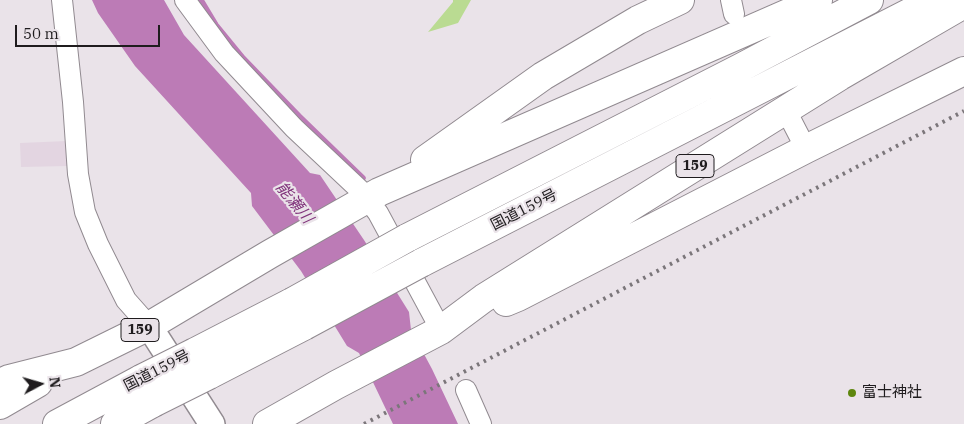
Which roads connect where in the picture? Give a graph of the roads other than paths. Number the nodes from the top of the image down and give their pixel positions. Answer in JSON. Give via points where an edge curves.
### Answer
{"nodes":[{"id":1,"x":62,"y":0,"type":"edge"},
{"id":2,"x":185,"y":0,"type":"edge"},
{"id":3,"x":680,"y":0,"type":"edge"},
{"id":4,"x":818,"y":0,"type":"edge"},
{"id":5,"x":869,"y":0,"type":"edge"},
{"id":6,"x":934,"y":0,"type":"edge"},
{"id":7,"x":964,"y":4,"type":"edge"},
{"id":8,"x":964,"y":71,"type":"edge"},
{"id":9,"x":791,"y":120,"type":"dead end"},
{"id":10,"x":806,"y":149,"type":"junction"},
{"id":11,"x":369,"y":198,"type":"junction"},
{"id":12,"x":149,"y":326,"type":"junction"},
{"id":13,"x":441,"y":330,"type":"junction"},
{"id":14,"x":76,"y":362,"type":"junction"},
{"id":15,"x":0,"y":383,"type":"edge"},
{"id":16,"x":466,"y":390,"type":"dead end"},
{"id":17,"x":147,"y":391,"type":"junction"},
{"id":18,"x":0,"y":404,"type":"edge"},
{"id":19,"x":57,"y":424,"type":"edge"},
{"id":20,"x":115,"y":424,"type":"edge"},
{"id":21,"x":212,"y":424,"type":"edge"},
{"id":22,"x":267,"y":424,"type":"edge"},
{"id":23,"x":481,"y":424,"type":"edge"}],
"edges":[{"from":1,"to":12,"type":"street","via":[[78,174],[85,212],[126,300]]},
{"from":2,"to":11,"type":"street","via":[[224,53],[294,128]]},
{"from":3,"to":11,"type":"highway","number":"159","via":[[638,20],[543,76]]},
{"from":4,"to":11,"type":"highway","number":"159"},
{"from":5,"to":17,"type":"highway","name":"国道159号","number":"159","bridge":true,"via":[[407,238],[195,352]]},
{"from":6,"to":17,"type":"highway","name":"国道159号","number":"159","bridge":true,"via":[[209,375]]},
{"from":7,"to":13,"type":"highway","number":"159","via":[[766,122],[484,298]]},
{"from":8,"to":10,"type":"highway","number":"159"},
{"from":9,"to":10,"type":"street"},
{"from":10,"to":13,"type":"highway","number":"159","via":[[518,297]]},
{"from":11,"to":12,"type":"highway","number":"159"},
{"from":11,"to":13,"type":"street"},
{"from":12,"to":14,"type":"highway","number":"159"},
{"from":12,"to":21,"type":"street"},
{"from":13,"to":22,"type":"highway","number":"159"},
{"from":14,"to":15,"type":"highway","number":"159"},
{"from":14,"to":18,"type":"highway","number":"159"},
{"from":16,"to":23,"type":"street"},
{"from":17,"to":19,"type":"highway","name":"国道159号","number":"159"},
{"from":17,"to":20,"type":"highway","name":"国道159号","number":"159"}]}
